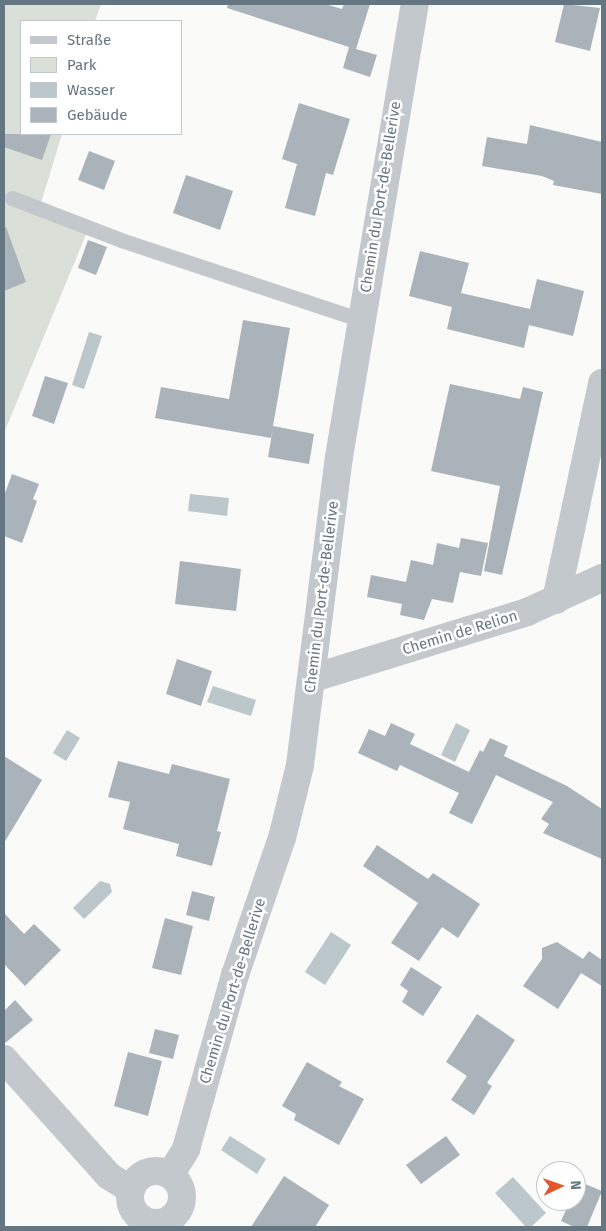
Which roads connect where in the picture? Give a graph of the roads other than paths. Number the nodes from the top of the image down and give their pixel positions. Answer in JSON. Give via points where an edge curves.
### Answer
{"nodes":[{"id":1,"x":415,"y":4,"type":"edge"},
{"id":2,"x":12,"y":198,"type":"dead end"},
{"id":3,"x":361,"y":320,"type":"junction"},
{"id":4,"x":602,"y":383,"type":"edge"},
{"id":5,"x":602,"y":578,"type":"edge"},
{"id":6,"x":556,"y":600,"type":"junction"},
{"id":7,"x":313,"y":678,"type":"junction"},
{"id":8,"x":4,"y":1060,"type":"edge"},
{"id":9,"x":170,"y":1175,"type":"junction"},
{"id":10,"x":131,"y":1190,"type":"junction"},
{"id":11,"x":156,"y":1225,"type":"edge"}],
"edges":[{"from":1,"to":3,"type":"street","name":"Chemin du Port-de-Bellerive"},
{"from":2,"to":3,"type":"lane","via":[[121,240]]},
{"from":3,"to":7,"type":"street","name":"Chemin du Port-de-Bellerive","via":[[339,458]]},
{"from":4,"to":6,"type":"street"},
{"from":5,"to":6,"type":"street","name":"Chemin de Relion"},
{"from":6,"to":7,"type":"street","name":"Chemin de Relion"},
{"from":7,"to":9,"type":"street","name":"Chemin du Port-de-Bellerive","via":[[300,765],[282,838],[235,974],[186,1149]]},
{"from":8,"to":10,"type":"street","via":[[109,1176]]},
{"from":9,"to":10,"type":"street","via":[[153,1171],[144,1174]]},
{"from":9,"to":11,"type":"street","via":[[180,1189],[180,1205],[171,1218]]},
{"from":10,"to":11,"type":"street","via":[[130,1203],[134,1212]]}]}
